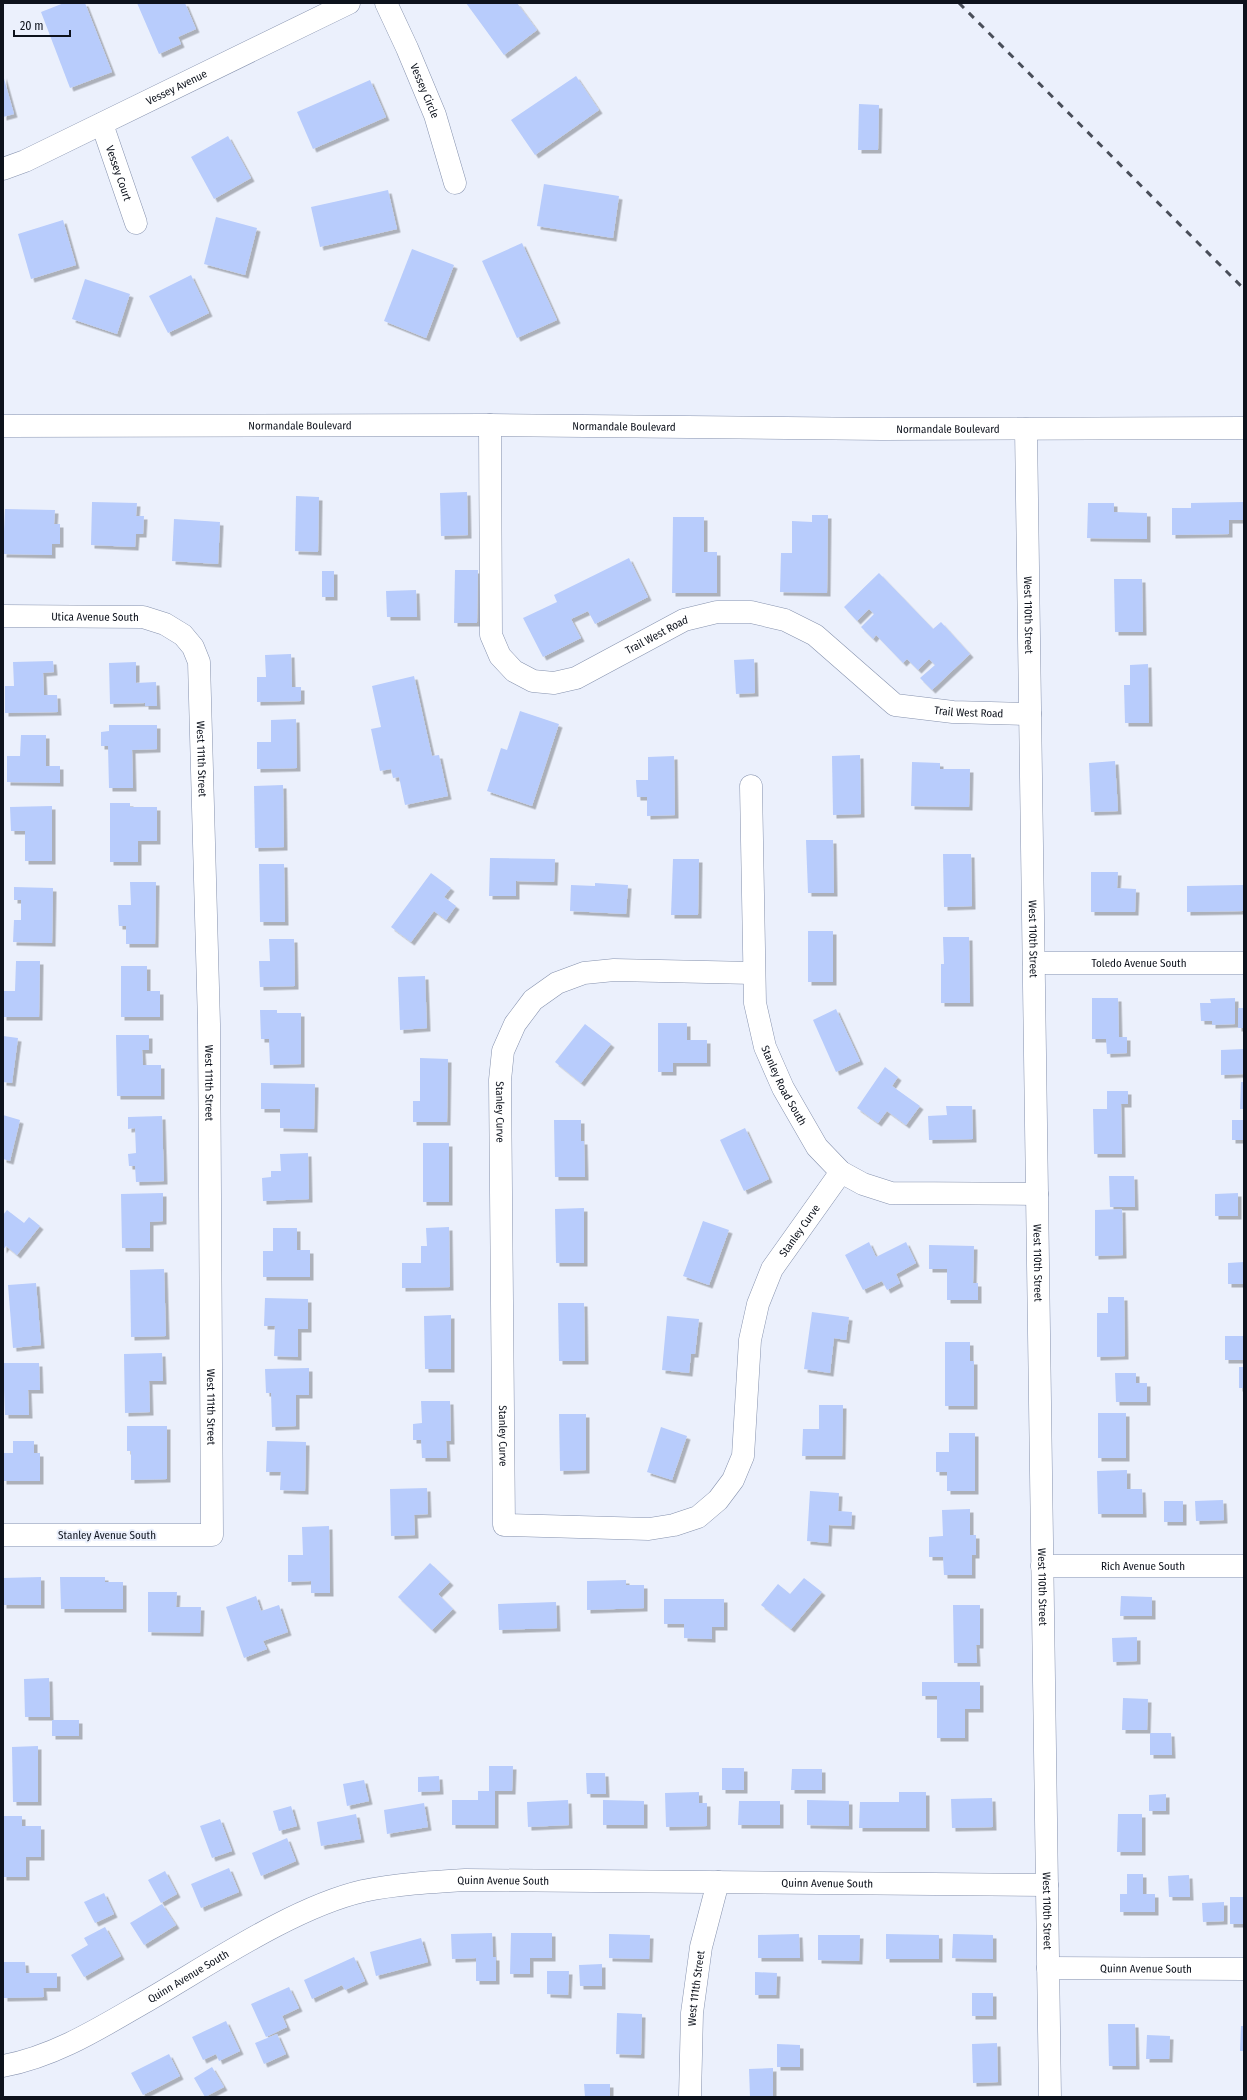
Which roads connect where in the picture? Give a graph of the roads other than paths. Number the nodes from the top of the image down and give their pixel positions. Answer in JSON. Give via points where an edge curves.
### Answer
{"nodes":[{"id":1,"x":349,"y":3,"type":"edge"},
{"id":2,"x":386,"y":3,"type":"edge"},
{"id":3,"x":102,"y":124,"type":"junction"},
{"id":4,"x":3,"y":169,"type":"edge"},
{"id":5,"x":455,"y":183,"type":"dead end"},
{"id":6,"x":136,"y":223,"type":"dead end"},
{"id":7,"x":3,"y":426,"type":"edge"},
{"id":8,"x":490,"y":426,"type":"junction"},
{"id":9,"x":1244,"y":428,"type":"edge"},
{"id":10,"x":1026,"y":429,"type":"junction"},
{"id":11,"x":3,"y":616,"type":"edge"},
{"id":12,"x":183,"y":635,"type":"joint"},
{"id":13,"x":1030,"y":714,"type":"junction"},
{"id":14,"x":751,"y":786,"type":"dead end"},
{"id":15,"x":1034,"y":963,"type":"junction"},
{"id":16,"x":1244,"y":963,"type":"edge"},
{"id":17,"x":754,"y":973,"type":"junction"},
{"id":18,"x":842,"y":1172,"type":"junction"},
{"id":19,"x":1037,"y":1194,"type":"junction"},
{"id":20,"x":3,"y":1536,"type":"edge"},
{"id":21,"x":212,"y":1536,"type":"joint"},
{"id":22,"x":1042,"y":1566,"type":"junction"},
{"id":23,"x":1244,"y":1566,"type":"edge"},
{"id":24,"x":718,"y":1882,"type":"junction"},
{"id":25,"x":1047,"y":1885,"type":"junction"},
{"id":26,"x":1048,"y":1968,"type":"junction"},
{"id":27,"x":1244,"y":1969,"type":"edge"},
{"id":28,"x":3,"y":2066,"type":"edge"},
{"id":29,"x":690,"y":2097,"type":"edge"},
{"id":30,"x":1050,"y":2097,"type":"edge"}],
"edges":[{"from":1,"to":3,"type":"street","name":"Vessey Avenue"},
{"from":2,"to":5,"type":"street","name":"Vessey Circle","via":[[434,115]]},
{"from":3,"to":4,"type":"street","name":"Vessey Avenue"},
{"from":3,"to":6,"type":"street","name":"Vessey Court"},
{"from":7,"to":8,"type":"street","name":"Normandale Boulevard"},
{"from":8,"to":10,"type":"street","name":"Normandale Boulevard"},
{"from":8,"to":13,"type":"street","name":"Trail West Road","via":[[491,635],[500,656],[514,671],[527,678],[554,683],[576,678],[684,620],[717,612],[751,612],[785,620],[815,635],[895,705],[953,712]]},
{"from":9,"to":10,"type":"street","name":"Normandale Boulevard"},
{"from":10,"to":13,"type":"street","name":"West 110th Street"},
{"from":11,"to":12,"type":"street","name":"Utica Avenue South","via":[[143,617],[165,624]]},
{"from":12,"to":21,"type":"street","name":"West 111th Street","via":[[193,647],[199,662],[200,676],[209,1024]]},
{"from":13,"to":15,"type":"street","name":"West 110th Street"},
{"from":14,"to":17,"type":"street","name":"Stanley Road South"},
{"from":15,"to":16,"type":"street","name":"Toledo Avenue South"},
{"from":15,"to":19,"type":"street","name":"West 110th Street"},
{"from":17,"to":18,"type":"street","name":"Stanley Road South","via":[[755,1003],[768,1054],[783,1088],[817,1147]]},
{"from":17,"to":18,"type":"street","name":"Stanley Curve","via":[[614,970],[584,973],[557,983],[533,1000],[515,1024],[503,1051],[500,1080],[504,1525],[649,1529],[674,1525],[698,1517],[718,1500],[733,1480],[743,1456],[749,1347],[758,1304],[772,1269]]},
{"from":18,"to":19,"type":"street","name":"Stanley Road South","via":[[863,1184],[891,1193]]},
{"from":19,"to":22,"type":"street","name":"West 110th Street"},
{"from":20,"to":21,"type":"street","name":"Stanley Avenue South"},
{"from":22,"to":23,"type":"street","name":"Rich Avenue South"},
{"from":22,"to":25,"type":"street","name":"West 110th Street"},
{"from":24,"to":25,"type":"street","name":"Quinn Avenue South"},
{"from":24,"to":28,"type":"street","name":"Quinn Avenue South","via":[[465,1880],[413,1883],[362,1892],[312,1909],[265,1932],[81,2039],[49,2054]]},
{"from":24,"to":29,"type":"street","name":"West 111th Street","via":[[701,1947],[692,2013]]},
{"from":25,"to":26,"type":"street","name":"West 110th Street"},
{"from":26,"to":27,"type":"street","name":"Quinn Avenue South"},
{"from":26,"to":30,"type":"street","name":"West 110th Street"}]}
